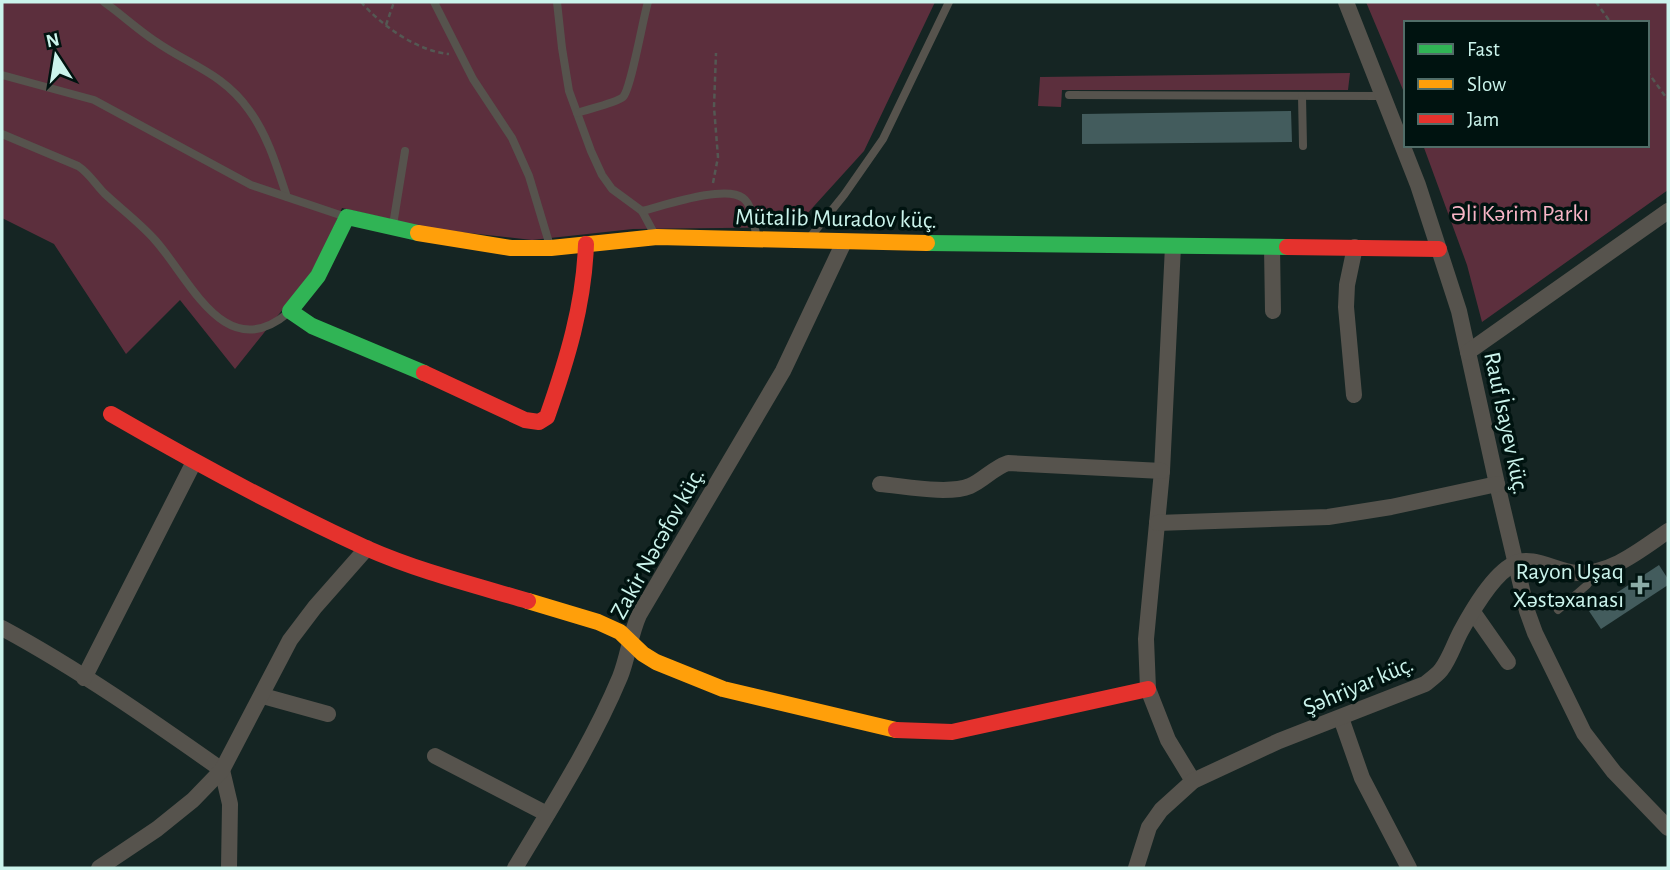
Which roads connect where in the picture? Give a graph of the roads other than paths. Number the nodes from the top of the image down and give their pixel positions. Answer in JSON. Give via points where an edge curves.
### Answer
{"nodes":[{"id":1,"x":104,"y":2,"type":"edge"},
{"id":2,"x":434,"y":2,"type":"edge"},
{"id":3,"x":557,"y":2,"type":"edge"},
{"id":4,"x":648,"y":2,"type":"edge"},
{"id":5,"x":949,"y":2,"type":"edge"},
{"id":6,"x":1346,"y":2,"type":"edge"},
{"id":7,"x":2,"y":75,"type":"edge"},
{"id":8,"x":1069,"y":95,"type":"dead end"},
{"id":9,"x":1302,"y":96,"type":"junction"},
{"id":10,"x":1384,"y":96,"type":"junction"},
{"id":11,"x":577,"y":113,"type":"junction"},
{"id":12,"x":2,"y":134,"type":"edge"},
{"id":13,"x":1303,"y":146,"type":"dead end"},
{"id":14,"x":405,"y":151,"type":"dead end"},
{"id":15,"x":287,"y":197,"type":"junction"},
{"id":16,"x":642,"y":211,"type":"junction"},
{"id":17,"x":1668,"y":211,"type":"edge"},
{"id":18,"x":347,"y":217,"type":"junction"},
{"id":19,"x":393,"y":228,"type":"junction"},
{"id":20,"x":657,"y":237,"type":"junction"},
{"id":21,"x":757,"y":238,"type":"junction"},
{"id":22,"x":807,"y":240,"type":"junction"},
{"id":23,"x":844,"y":242,"type":"junction"},
{"id":24,"x":586,"y":244,"type":"junction"},
{"id":25,"x":1174,"y":246,"type":"junction"},
{"id":26,"x":1272,"y":247,"type":"junction"},
{"id":27,"x":1354,"y":247,"type":"junction"},
{"id":28,"x":551,"y":248,"type":"junction"},
{"id":29,"x":1439,"y":249,"type":"junction"},
{"id":30,"x":290,"y":311,"type":"junction"},
{"id":31,"x":1273,"y":311,"type":"dead end"},
{"id":32,"x":1468,"y":352,"type":"junction"},
{"id":33,"x":1354,"y":395,"type":"dead end"},
{"id":34,"x":111,"y":414,"type":"dead end"},
{"id":35,"x":194,"y":462,"type":"junction"},
{"id":36,"x":1162,"y":471,"type":"junction"},
{"id":37,"x":880,"y":484,"type":"dead end"},
{"id":38,"x":1497,"y":484,"type":"junction"},
{"id":39,"x":1157,"y":523,"type":"junction"},
{"id":40,"x":1668,"y":531,"type":"edge"},
{"id":41,"x":367,"y":548,"type":"junction"},
{"id":42,"x":1516,"y":562,"type":"junction"},
{"id":43,"x":1596,"y":572,"type":"junction"},
{"id":44,"x":1558,"y":610,"type":"dead end"},
{"id":45,"x":1473,"y":612,"type":"junction"},
{"id":46,"x":2,"y":628,"type":"edge"},
{"id":47,"x":630,"y":640,"type":"junction"},
{"id":48,"x":1508,"y":662,"type":"dead end"},
{"id":49,"x":84,"y":678,"type":"junction"},
{"id":50,"x":1148,"y":689,"type":"junction"},
{"id":51,"x":262,"y":696,"type":"junction"},
{"id":52,"x":328,"y":714,"type":"dead end"},
{"id":53,"x":1341,"y":718,"type":"junction"},
{"id":54,"x":435,"y":757,"type":"dead end"},
{"id":55,"x":222,"y":770,"type":"junction"},
{"id":56,"x":1193,"y":780,"type":"junction"},
{"id":57,"x":547,"y":814,"type":"junction"},
{"id":58,"x":1668,"y":828,"type":"edge"},
{"id":59,"x":99,"y":868,"type":"edge"},
{"id":60,"x":229,"y":868,"type":"edge"},
{"id":61,"x":515,"y":868,"type":"edge"},
{"id":62,"x":1136,"y":868,"type":"edge"},
{"id":63,"x":1409,"y":868,"type":"edge"}],
"edges":[{"from":1,"to":15,"type":"lane","via":[[156,42],[226,84],[270,146]]},
{"from":2,"to":28,"type":"lane","via":[[473,79],[512,138]]},
{"from":3,"to":11,"type":"lane","via":[[567,80]]},
{"from":4,"to":11,"type":"lane","via":[[626,95]]},
{"from":5,"to":22,"type":"lane","via":[[883,139]]},
{"from":6,"to":10,"type":"street","name":"Rauf İsayev küç."},
{"from":7,"to":15,"type":"lane","via":[[94,100],[251,185]]},
{"from":8,"to":9,"type":"lane"},
{"from":9,"to":10,"type":"lane"},
{"from":9,"to":13,"type":"lane"},
{"from":10,"to":29,"type":"street","name":"Rauf İsayev küç."},
{"from":11,"to":16,"type":"lane","via":[[602,175],[612,189]]},
{"from":12,"to":30,"type":"lane","via":[[86,171],[156,241],[207,309],[223,322],[257,330]]},
{"from":14,"to":19,"type":"lane"},
{"from":15,"to":18,"type":"lane"},
{"from":16,"to":20,"type":"lane"},
{"from":16,"to":21,"type":"lane","via":[[733,193],[744,198],[750,208]]},
{"from":17,"to":32,"type":"street"},
{"from":18,"to":19,"type":"street","name":"Mütalib Muradov küç."},
{"from":18,"to":30,"type":"street","via":[[318,276]]},
{"from":19,"to":28,"type":"street","name":"Mütalib Muradov küç.","via":[[438,238]]},
{"from":20,"to":21,"type":"street","name":"Mütalib Muradov küç."},
{"from":20,"to":24,"type":"street","name":"Mütalib Muradov küç."},
{"from":21,"to":22,"type":"street","name":"Mütalib Muradov küç."},
{"from":22,"to":23,"type":"street","name":"Mütalib Muradov küç."},
{"from":23,"to":25,"type":"street","name":"Mütalib Muradov küç."},
{"from":23,"to":47,"type":"street","name":"Zakir Nəcəfov küç.","via":[[783,371],[639,615]]},
{"from":24,"to":28,"type":"street","name":"Mütalib Muradov küç."},
{"from":24,"to":30,"type":"street","via":[[586,277],[571,349],[547,417],[539,422],[525,420],[312,326]]},
{"from":25,"to":26,"type":"street","name":"Mütalib Muradov küç."},
{"from":25,"to":36,"type":"street"},
{"from":26,"to":27,"type":"street","name":"Mütalib Muradov küç."},
{"from":26,"to":31,"type":"street"},
{"from":27,"to":29,"type":"street","name":"Mütalib Muradov küç."},
{"from":27,"to":33,"type":"street","via":[[1346,307]]},
{"from":29,"to":32,"type":"street","name":"Rauf İsayev küç."},
{"from":32,"to":38,"type":"street","name":"Rauf İsayev küç."},
{"from":34,"to":35,"type":"street"},
{"from":35,"to":41,"type":"street"},
{"from":35,"to":49,"type":"street"},
{"from":36,"to":37,"type":"street","via":[[1008,463],[970,486],[951,490]]},
{"from":36,"to":39,"type":"street"},
{"from":38,"to":39,"type":"street","via":[[1328,517]]},
{"from":38,"to":42,"type":"street","name":"Rauf İsayev küç."},
{"from":39,"to":50,"type":"street","via":[[1146,639]]},
{"from":40,"to":43,"type":"street"},
{"from":41,"to":47,"type":"street","via":[[598,622]]},
{"from":41,"to":51,"type":"street","via":[[290,640]]},
{"from":42,"to":43,"type":"street","via":[[1536,562],[1575,573]]},
{"from":42,"to":45,"type":"street","name":"Şəhriyar küç.","via":[[1502,572]]},
{"from":42,"to":58,"type":"street","name":"Rauf İsayev küç.","via":[[1535,633],[1584,733]]},
{"from":43,"to":44,"type":"lane"},
{"from":45,"to":48,"type":"street"},
{"from":45,"to":53,"type":"street","name":"Şəhriyar küç.","via":[[1447,661],[1425,684]]},
{"from":46,"to":49,"type":"street"},
{"from":47,"to":50,"type":"street","via":[[656,663],[723,689],[896,730],[953,732]]},
{"from":47,"to":57,"type":"street","name":"Zakir Nəcəfov küç.","via":[[620,676]]},
{"from":49,"to":55,"type":"street"},
{"from":50,"to":56,"type":"street","via":[[1168,740]]},
{"from":51,"to":52,"type":"street"},
{"from":51,"to":55,"type":"street"},
{"from":53,"to":56,"type":"street","name":"Şəhriyar küç."},
{"from":53,"to":63,"type":"street","via":[[1362,778]]},
{"from":54,"to":57,"type":"street"},
{"from":55,"to":59,"type":"street","via":[[157,829]]},
{"from":55,"to":60,"type":"street","via":[[230,804]]},
{"from":56,"to":62,"type":"street","name":"Şəhriyar küç.","via":[[1149,827]]},
{"from":57,"to":61,"type":"street","name":"Zakir Nəcəfov küç."}]}
